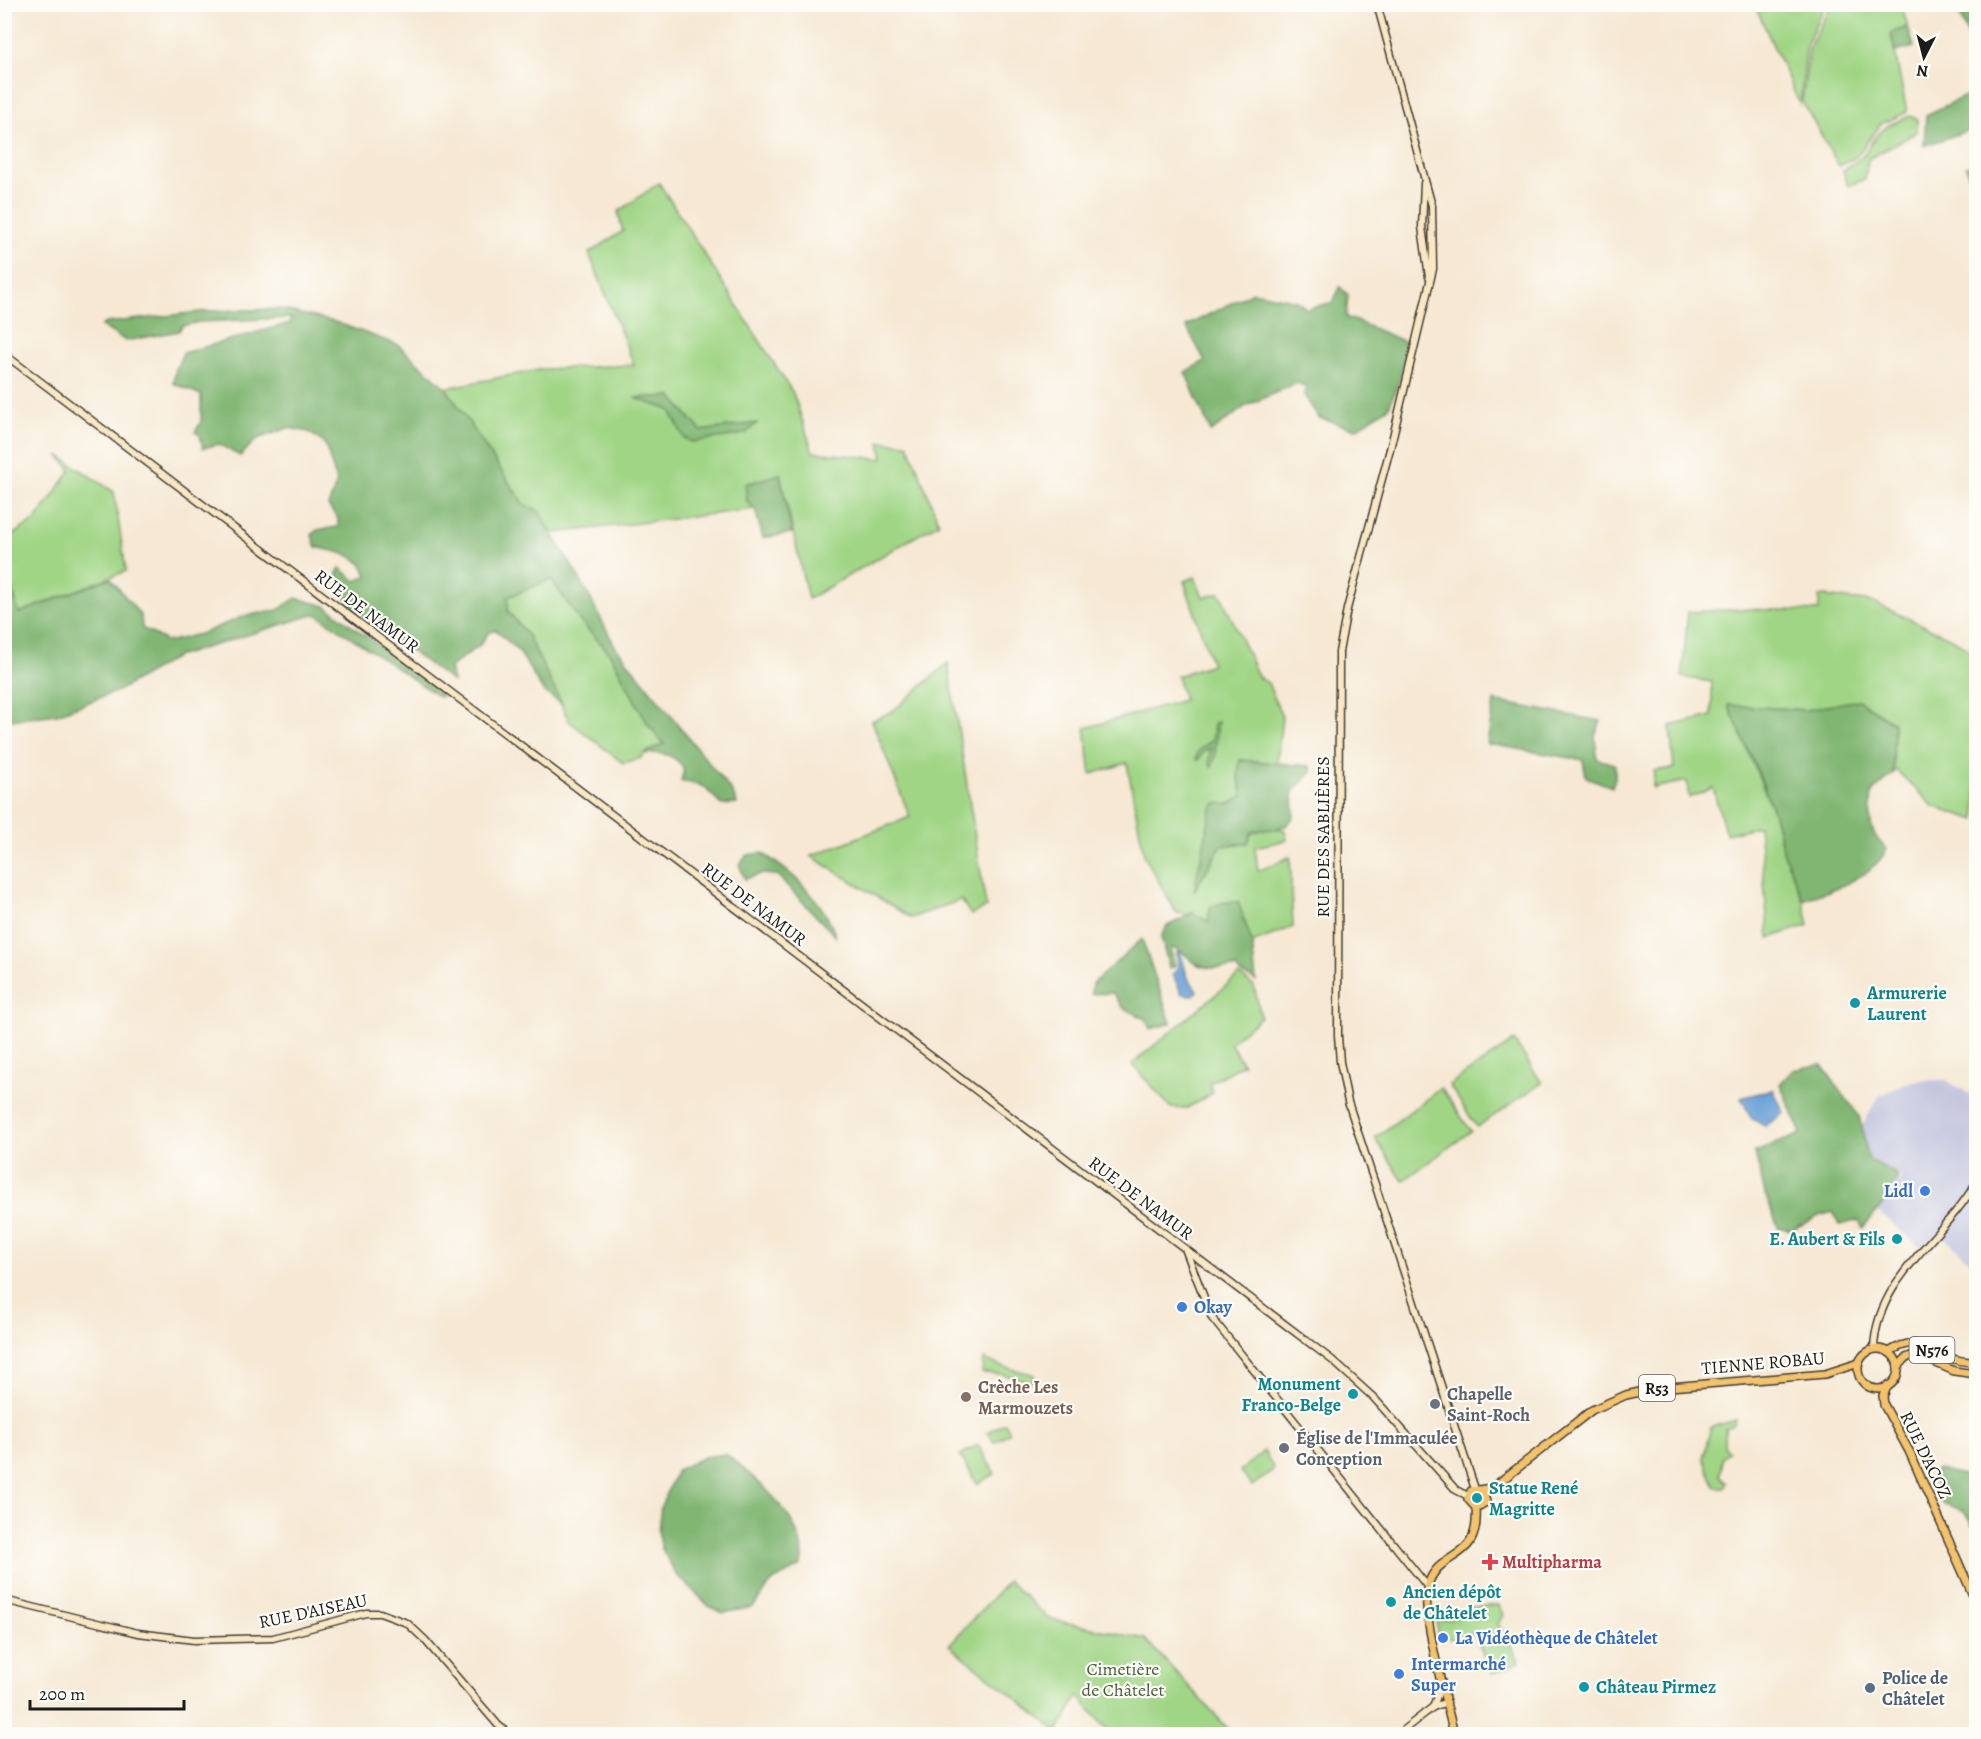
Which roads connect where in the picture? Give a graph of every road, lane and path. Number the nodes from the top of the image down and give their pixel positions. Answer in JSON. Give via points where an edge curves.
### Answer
{"nodes":[{"id":1,"x":1377,"y":4,"type":"edge"},
{"id":2,"x":1424,"y":171,"type":"junction"},
{"id":3,"x":1424,"y":206,"type":"junction"},
{"id":4,"x":1431,"y":206,"type":"junction"},
{"id":5,"x":1429,"y":252,"type":"junction"},
{"id":6,"x":4,"y":354,"type":"edge"},
{"id":7,"x":1977,"y":1183,"type":"edge"},
{"id":8,"x":1185,"y":1251,"type":"junction"},
{"id":9,"x":1874,"y":1349,"type":"junction"},
{"id":10,"x":1889,"y":1352,"type":"junction"},
{"id":11,"x":1977,"y":1362,"type":"edge"},
{"id":12,"x":1859,"y":1363,"type":"junction"},
{"id":13,"x":1898,"y":1366,"type":"junction"},
{"id":14,"x":1977,"y":1374,"type":"edge"},
{"id":15,"x":1887,"y":1387,"type":"junction"},
{"id":16,"x":1479,"y":1490,"type":"junction"},
{"id":17,"x":1468,"y":1496,"type":"junction"},
{"id":18,"x":1476,"y":1508,"type":"junction"},
{"id":19,"x":1427,"y":1586,"type":"junction"},
{"id":20,"x":4,"y":1600,"type":"edge"},
{"id":21,"x":1977,"y":1602,"type":"edge"},
{"id":22,"x":1441,"y":1684,"type":"junction"},
{"id":23,"x":1447,"y":1702,"type":"junction"},
{"id":24,"x":1433,"y":1707,"type":"junction"},
{"id":25,"x":510,"y":1734,"type":"edge"},
{"id":26,"x":1398,"y":1734,"type":"edge"},
{"id":27,"x":1454,"y":1734,"type":"edge"}],
"edges":[{"from":1,"to":2,"type":"main road"},
{"from":2,"to":3,"type":"main road"},
{"from":2,"to":4,"type":"main road"},
{"from":3,"to":4,"type":"main road"},
{"from":3,"to":5,"type":"main road"},
{"from":4,"to":5,"type":"main road"},
{"from":5,"to":16,"type":"main road","name":"RUE DES SABLIÈRES","via":[[1430,284],[1339,652],[1338,1035],[1348,1102]]},
{"from":6,"to":8,"type":"main road","name":"RUE DE NAMUR"},
{"from":7,"to":9,"type":"main road","via":[[1890,1293],[1875,1330]]},
{"from":8,"to":17,"type":"main road","name":"RUE DE NAMUR","via":[[1350,1374],[1456,1490]]},
{"from":8,"to":19,"type":"main road","via":[[1212,1318]]},
{"from":9,"to":10,"type":"main road"},
{"from":9,"to":12,"type":"main road","number":"R53"},
{"from":10,"to":11,"type":"main road","number":"N576","via":[[1905,1344],[1917,1344],[1947,1357]]},
{"from":10,"to":13,"type":"main road"},
{"from":12,"to":15,"type":"main road","via":[[1858,1372],[1865,1384],[1872,1388]]},
{"from":12,"to":16,"type":"main road","name":"TIENNE ROBAU","number":"R53","via":[[1825,1374],[1658,1388],[1626,1395],[1592,1410],[1500,1482]]},
{"from":13,"to":14,"type":"main road","number":"N576","via":[[1916,1354],[1954,1371]]},
{"from":13,"to":15,"type":"main road","via":[[1896,1378]]},
{"from":15,"to":21,"type":"main road","name":"RUE D'ACOZ","via":[[1884,1405],[1910,1451]]},
{"from":16,"to":17,"type":"main road","number":"R53"},
{"from":16,"to":18,"type":"main road","via":[[1486,1502]]},
{"from":17,"to":18,"type":"main road","via":[[1468,1502]]},
{"from":18,"to":19,"type":"main road","via":[[1477,1527],[1472,1542],[1439,1568]]},
{"from":19,"to":22,"type":"main road","via":[[1426,1606]]},
{"from":20,"to":25,"type":"main road","name":"RUE D'AISEAU","via":[[138,1633],[194,1640],[273,1638],[366,1613],[380,1613],[407,1623]]},
{"from":22,"to":23,"type":"main road"},
{"from":22,"to":24,"type":"main road"},
{"from":23,"to":24,"type":"main road"},
{"from":23,"to":27,"type":"main road"},
{"from":24,"to":26,"type":"main road"}]}
